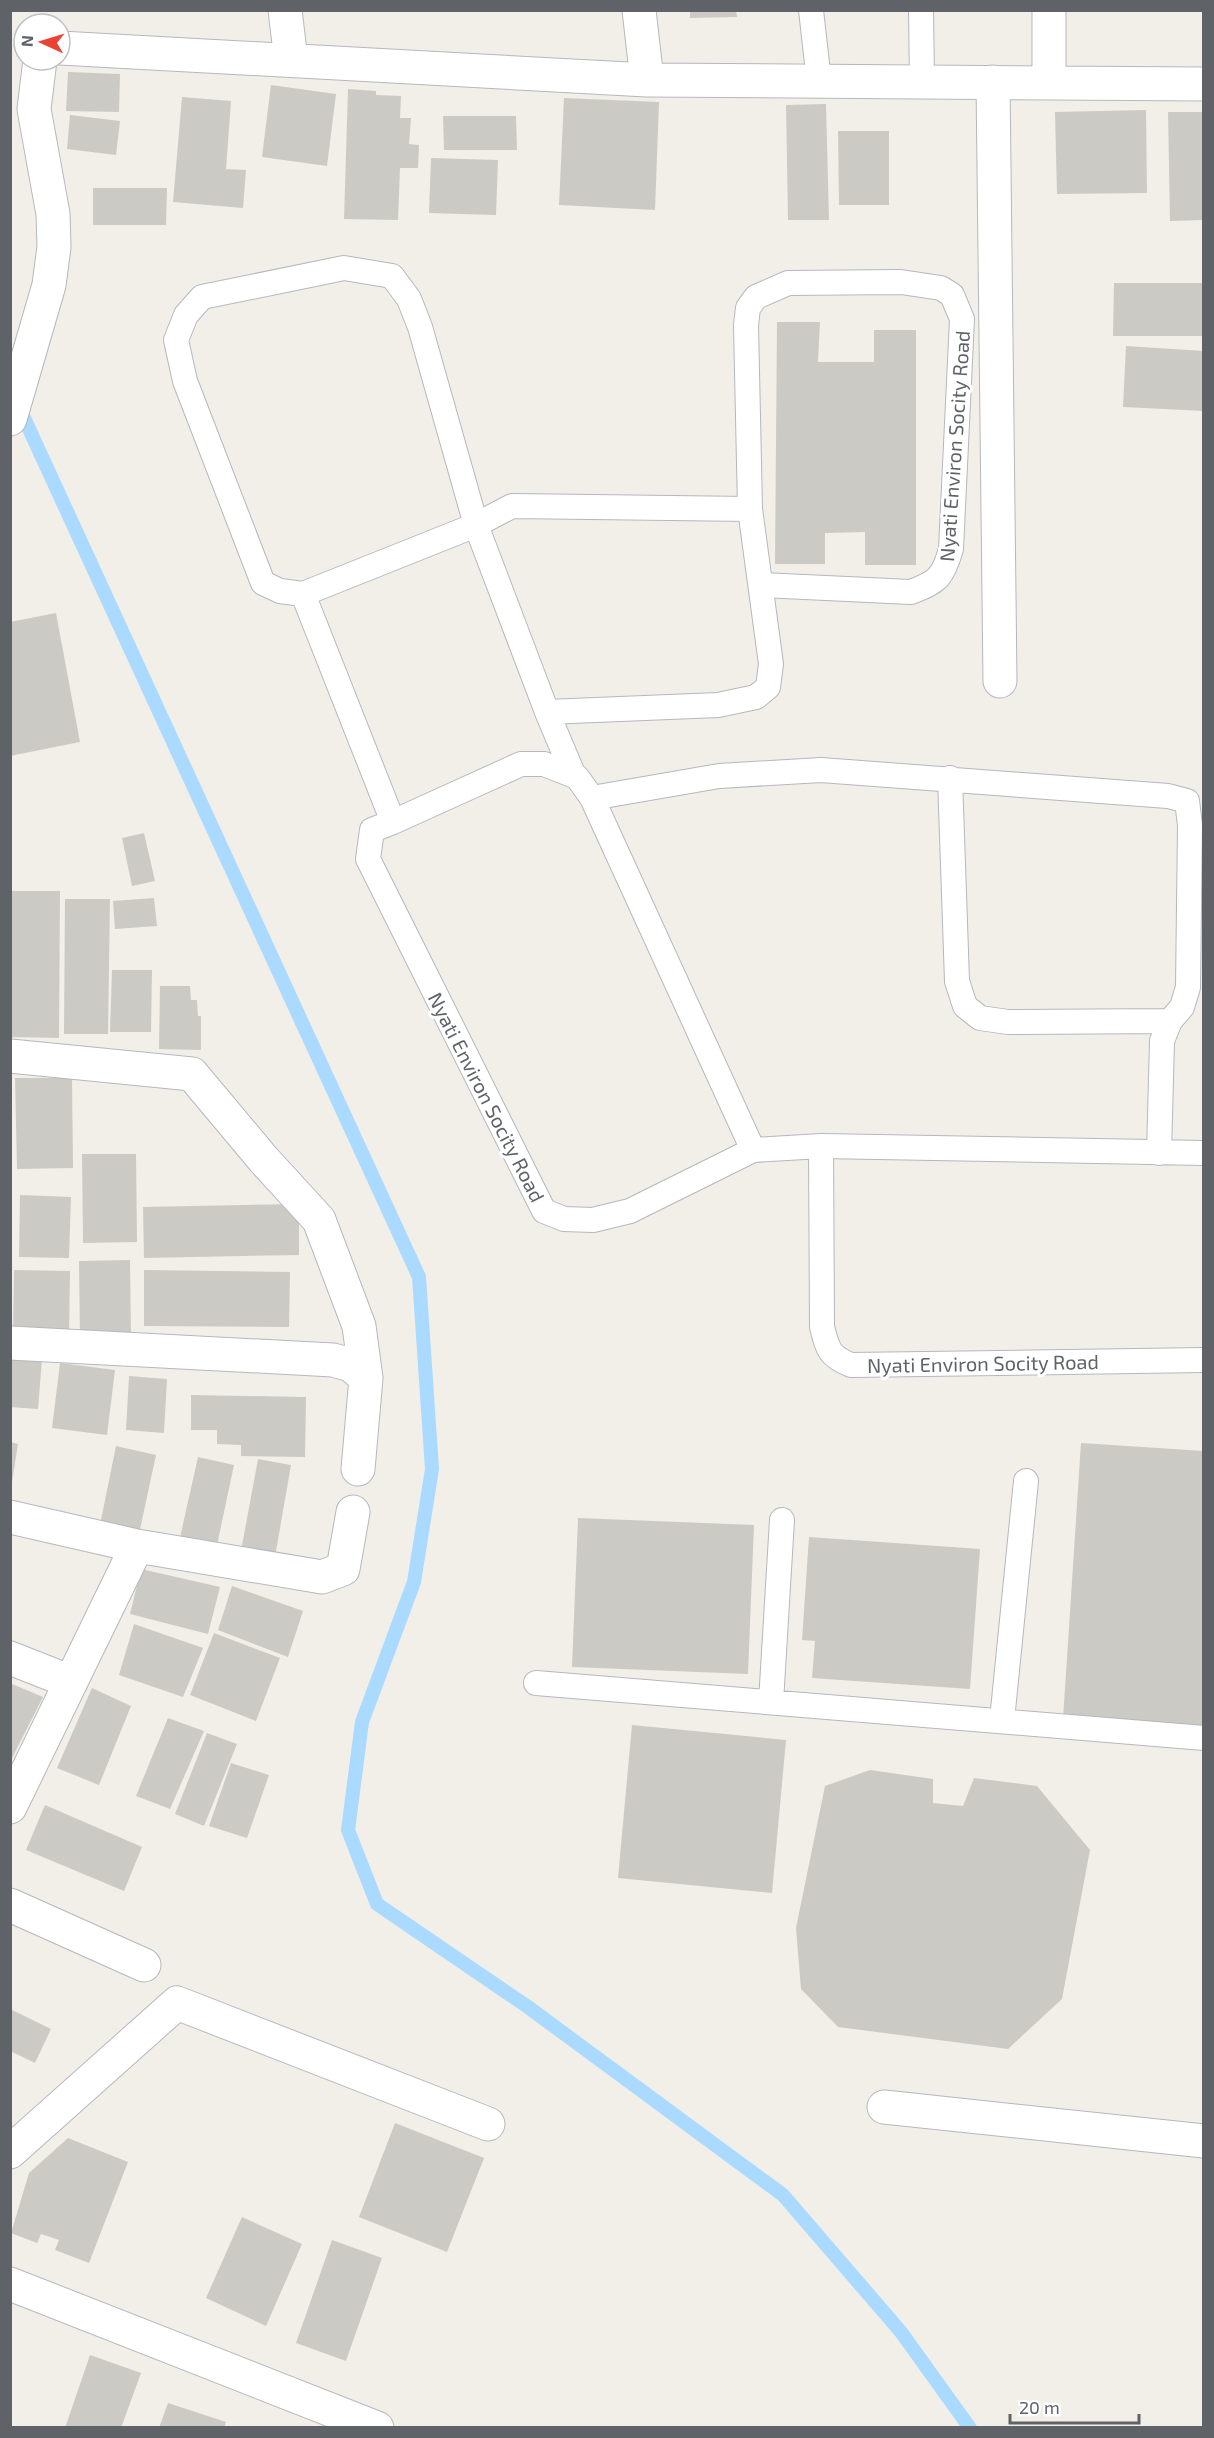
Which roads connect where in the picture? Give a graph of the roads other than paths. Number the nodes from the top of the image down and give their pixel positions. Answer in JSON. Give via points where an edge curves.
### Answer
{"nodes":[{"id":1,"x":285,"y":10,"type":"edge"},
{"id":2,"x":639,"y":10,"type":"edge"},
{"id":3,"x":811,"y":10,"type":"edge"},
{"id":4,"x":921,"y":10,"type":"edge"},
{"id":5,"x":1049,"y":10,"type":"edge"},
{"id":6,"x":72,"y":49,"type":"edge"},
{"id":7,"x":291,"y":60,"type":"junction"},
{"id":8,"x":39,"y":72,"type":"edge"},
{"id":9,"x":647,"y":80,"type":"junction"},
{"id":10,"x":819,"y":81,"type":"junction"},
{"id":11,"x":922,"y":82,"type":"junction"},
{"id":12,"x":993,"y":82,"type":"junction"},
{"id":13,"x":1049,"y":83,"type":"junction"},
{"id":14,"x":1203,"y":84,"type":"edge"},
{"id":15,"x":10,"y":419,"type":"edge"},
{"id":16,"x":750,"y":509,"type":"junction"},
{"id":17,"x":476,"y":525,"type":"junction"},
{"id":18,"x":761,"y":585,"type":"junction"},
{"id":19,"x":303,"y":594,"type":"junction"},
{"id":20,"x":1000,"y":681,"type":"dead end"},
{"id":21,"x":547,"y":712,"type":"junction"},
{"id":22,"x":574,"y":776,"type":"junction"},
{"id":23,"x":950,"y":778,"type":"junction"},
{"id":24,"x":592,"y":798,"type":"junction"},
{"id":25,"x":393,"y":822,"type":"junction"},
{"id":26,"x":1170,"y":1021,"type":"junction"},
{"id":27,"x":10,"y":1056,"type":"edge"},
{"id":28,"x":821,"y":1146,"type":"junction"},
{"id":29,"x":753,"y":1150,"type":"junction"},
{"id":30,"x":1159,"y":1153,"type":"junction"},
{"id":31,"x":1203,"y":1153,"type":"edge"},
{"id":32,"x":10,"y":1343,"type":"edge"},
{"id":33,"x":1203,"y":1360,"type":"edge"},
{"id":34,"x":366,"y":1378,"type":"junction"},
{"id":35,"x":358,"y":1470,"type":"dead end"},
{"id":36,"x":1026,"y":1480,"type":"dead end"},
{"id":37,"x":353,"y":1512,"type":"dead end"},
{"id":38,"x":10,"y":1517,"type":"edge"},
{"id":39,"x":782,"y":1520,"type":"dead end"},
{"id":40,"x":137,"y":1546,"type":"junction"},
{"id":41,"x":10,"y":1658,"type":"edge"},
{"id":42,"x":71,"y":1682,"type":"junction"},
{"id":43,"x":536,"y":1683,"type":"dead end"},
{"id":44,"x":771,"y":1702,"type":"junction"},
{"id":45,"x":1002,"y":1720,"type":"junction"},
{"id":46,"x":1203,"y":1737,"type":"edge"},
{"id":47,"x":10,"y":1807,"type":"edge"},
{"id":48,"x":10,"y":1905,"type":"edge"},
{"id":49,"x":144,"y":1965,"type":"dead end"},
{"id":50,"x":884,"y":2107,"type":"dead end"},
{"id":51,"x":488,"y":2124,"type":"dead end"},
{"id":52,"x":1203,"y":2140,"type":"edge"},
{"id":53,"x":11,"y":2151,"type":"edge"},
{"id":54,"x":10,"y":2284,"type":"edge"},
{"id":55,"x":376,"y":2427,"type":"edge"}],
"edges":[{"from":1,"to":7,"type":"street"},
{"from":2,"to":9,"type":"street"},
{"from":3,"to":10,"type":"lane"},
{"from":4,"to":11,"type":"lane"},
{"from":5,"to":13,"type":"street"},
{"from":6,"to":7,"type":"street"},
{"from":7,"to":9,"type":"street"},
{"from":8,"to":15,"type":"street","via":[[34,109],[53,214],[54,247],[49,285]]},
{"from":9,"to":10,"type":"street"},
{"from":10,"to":11,"type":"street"},
{"from":11,"to":12,"type":"street"},
{"from":12,"to":13,"type":"street"},
{"from":12,"to":20,"type":"street"},
{"from":13,"to":14,"type":"street"},
{"from":16,"to":17,"type":"lane","via":[[512,506]]},
{"from":16,"to":18,"type":"lane","name":"Nyati Environ Socity Road"},
{"from":16,"to":18,"type":"lane","name":"Nyati Environ Socity Road","via":[[746,325],[748,308],[756,297],[788,283],[878,282],[941,288],[952,295],[962,319],[951,549],[945,572],[931,585],[911,592]]},
{"from":17,"to":19,"type":"lane"},
{"from":17,"to":19,"type":"lane","name":"Nyati Environ Socity Road","via":[[420,327],[409,299],[392,276],[344,268],[202,297],[186,315],[176,340],[185,381],[263,583],[280,591]]},
{"from":17,"to":21,"type":"lane","name":"Nyati Environ Socity Road"},
{"from":18,"to":21,"type":"lane","name":"Nyati Environ Socity Road","via":[[771,664],[768,687],[756,697],[718,705]]},
{"from":19,"to":25,"type":"lane"},
{"from":21,"to":22,"type":"lane","name":"Nyati Environ Socity Road"},
{"from":22,"to":24,"type":"lane","name":"Nyati Environ Socity Road"},
{"from":22,"to":25,"type":"lane","name":"Nyati Environ Socity Road","via":[[544,764],[520,764]]},
{"from":23,"to":24,"type":"lane","via":[[810,770],[719,776]]},
{"from":23,"to":26,"type":"lane","via":[[957,981],[965,1006],[980,1018],[1008,1022]]},
{"from":23,"to":26,"type":"lane","via":[[1168,796],[1187,801],[1188,987],[1182,1006]]},
{"from":24,"to":29,"type":"lane","name":"Nyati Environ Socity Road"},
{"from":25,"to":29,"type":"lane","name":"Nyati Environ Socity Road","via":[[372,830],[368,859],[544,1210],[564,1220],[593,1220],[630,1211]]},
{"from":26,"to":30,"type":"lane","via":[[1162,1041]]},
{"from":27,"to":34,"type":"street","via":[[192,1074],[319,1220],[359,1326]]},
{"from":28,"to":29,"type":"lane","name":"Nyati Environ Socity Road"},
{"from":28,"to":30,"type":"lane","name":"Nyati Environ Socity Road"},
{"from":28,"to":33,"type":"lane","name":"Nyati Environ Socity Road","via":[[822,1327],[827,1348],[836,1358],[851,1365]]},
{"from":30,"to":31,"type":"lane","name":"Nyati Environ Socity Road"},
{"from":32,"to":34,"type":"street","via":[[333,1360],[351,1365]]},
{"from":34,"to":35,"type":"street"},
{"from":36,"to":45,"type":"lane"},
{"from":37,"to":40,"type":"street","via":[[343,1569],[322,1577]]},
{"from":38,"to":40,"type":"street"},
{"from":39,"to":44,"type":"lane"},
{"from":40,"to":42,"type":"street"},
{"from":41,"to":42,"type":"street"},
{"from":42,"to":47,"type":"street"},
{"from":43,"to":44,"type":"lane"},
{"from":44,"to":45,"type":"lane"},
{"from":45,"to":46,"type":"lane"},
{"from":48,"to":49,"type":"street"},
{"from":50,"to":52,"type":"street"},
{"from":51,"to":53,"type":"street","via":[[177,2003]]},
{"from":54,"to":55,"type":"street"}]}
